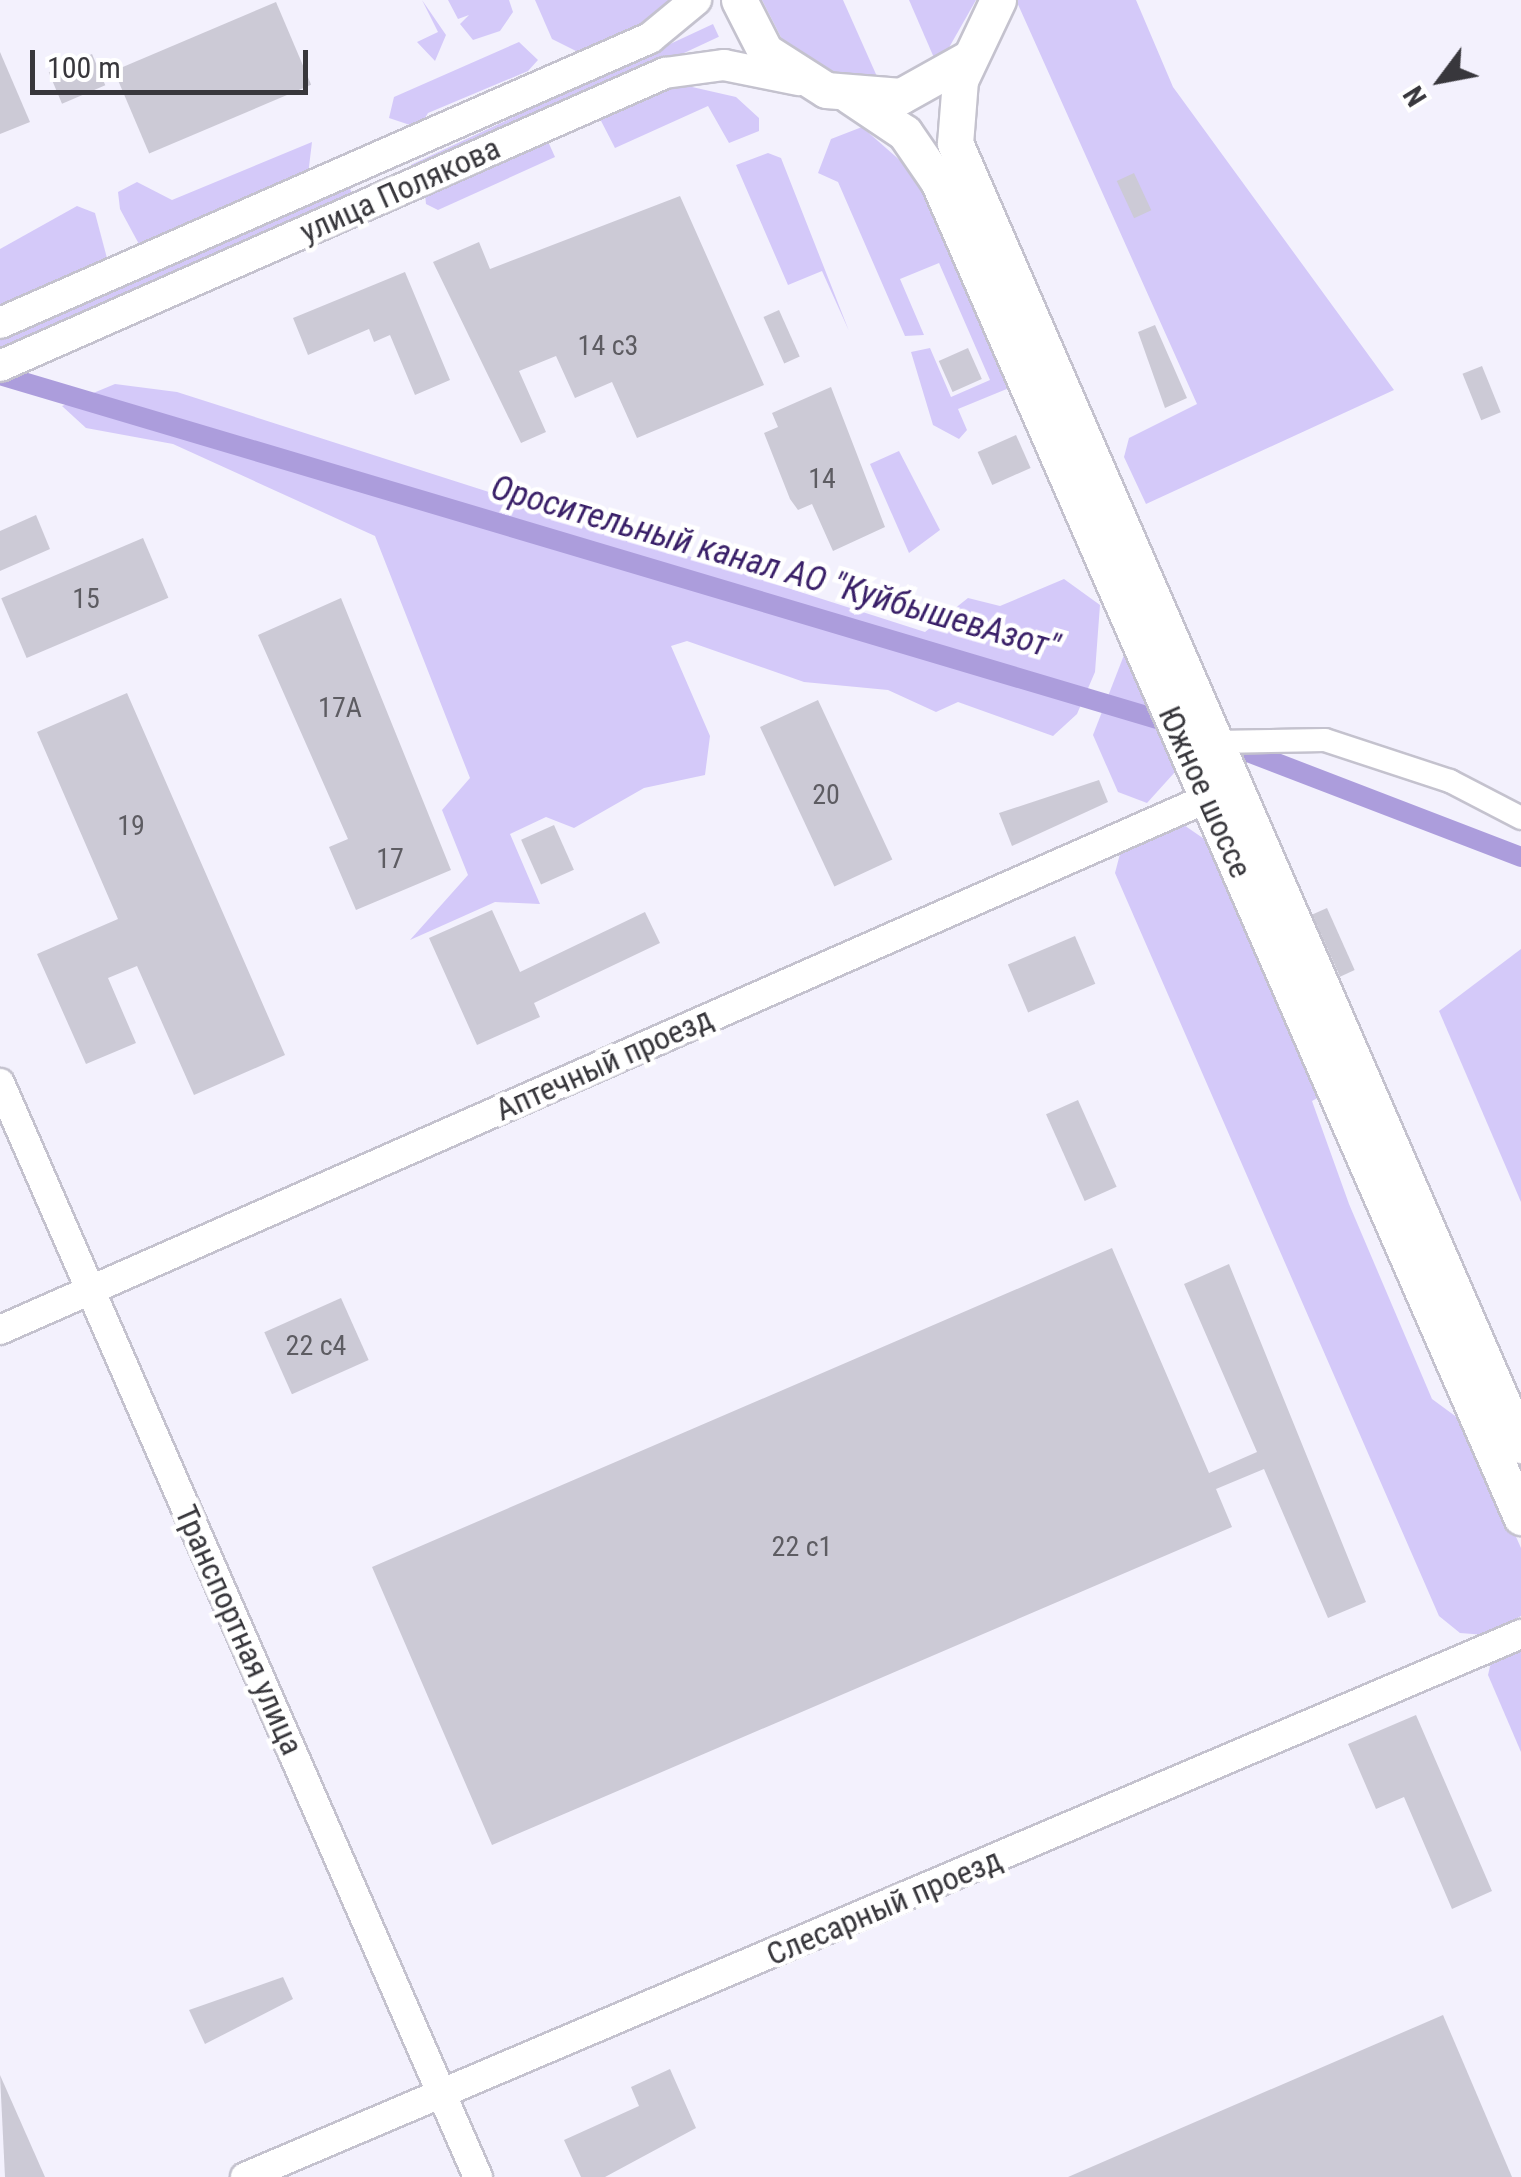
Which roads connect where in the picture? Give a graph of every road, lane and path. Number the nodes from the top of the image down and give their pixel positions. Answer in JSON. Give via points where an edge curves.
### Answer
{"nodes":[{"id":1,"x":696,"y":0,"type":"edge"},
{"id":2,"x":739,"y":0,"type":"edge"},
{"id":3,"x":998,"y":0,"type":"edge"},
{"id":4,"x":969,"y":58,"type":"junction"},
{"id":5,"x":810,"y":84,"type":"junction"},
{"id":6,"x":850,"y":96,"type":"junction"},
{"id":7,"x":368,"y":162,"type":"junction"},
{"id":8,"x":383,"y":197,"type":"junction"},
{"id":9,"x":0,"y":323,"type":"edge"},
{"id":10,"x":0,"y":366,"type":"edge"},
{"id":11,"x":1216,"y":742,"type":"junction"},
{"id":12,"x":1208,"y":798,"type":"junction"},
{"id":13,"x":1521,"y":818,"type":"edge"},
{"id":14,"x":0,"y":1082,"type":"edge"},
{"id":15,"x":91,"y":1290,"type":"junction"},
{"id":16,"x":0,"y":1330,"type":"edge"},
{"id":17,"x":1521,"y":1445,"type":"edge"},
{"id":18,"x":1521,"y":1517,"type":"edge"},
{"id":19,"x":1521,"y":1634,"type":"edge"},
{"id":20,"x":443,"y":2096,"type":"junction"},
{"id":21,"x":245,"y":2177,"type":"edge"},
{"id":22,"x":478,"y":2177,"type":"edge"}],
"edges":[{"from":1,"to":7,"type":"main road","name":"улица Полякова","via":[[650,38]]},
{"from":2,"to":5,"type":"main road","name":"Южное шоссе","via":[[765,51]]},
{"from":3,"to":4,"type":"main road","name":"Южное шоссе"},
{"from":4,"to":6,"type":"main road","name":"Южное шоссе","via":[[901,96]]},
{"from":4,"to":11,"type":"main road","name":"Южное шоссе","via":[[956,95],[955,143]]},
{"from":5,"to":6,"type":"main road","name":"Южное шоссе"},
{"from":5,"to":8,"type":"main road","name":"улица Полякова","via":[[749,67],[665,73]]},
{"from":6,"to":12,"type":"main road","name":"Южное шоссе","via":[[906,133],[938,180]]},
{"from":7,"to":8,"type":"main road"},
{"from":7,"to":9,"type":"main road","name":"улица Полякова"},
{"from":8,"to":10,"type":"main road","name":"улица Полякова"},
{"from":11,"to":13,"type":"street","via":[[1325,740],[1450,781]]},
{"from":11,"to":17,"type":"main road","name":"Южное шоссе"},
{"from":12,"to":15,"type":"street","name":"Аптечный проезд"},
{"from":12,"to":18,"type":"main road","name":"Южное шоссе"},
{"from":14,"to":15,"type":"street","name":"Транспортная улица"},
{"from":15,"to":16,"type":"street","name":"Аптечный проезд"},
{"from":15,"to":20,"type":"street","name":"Транспортная улица"},
{"from":19,"to":20,"type":"street","name":"Слесарный проезд"},
{"from":20,"to":21,"type":"street","name":"Слесарный проезд"},
{"from":20,"to":22,"type":"street","name":"Транспортная улица"}]}
